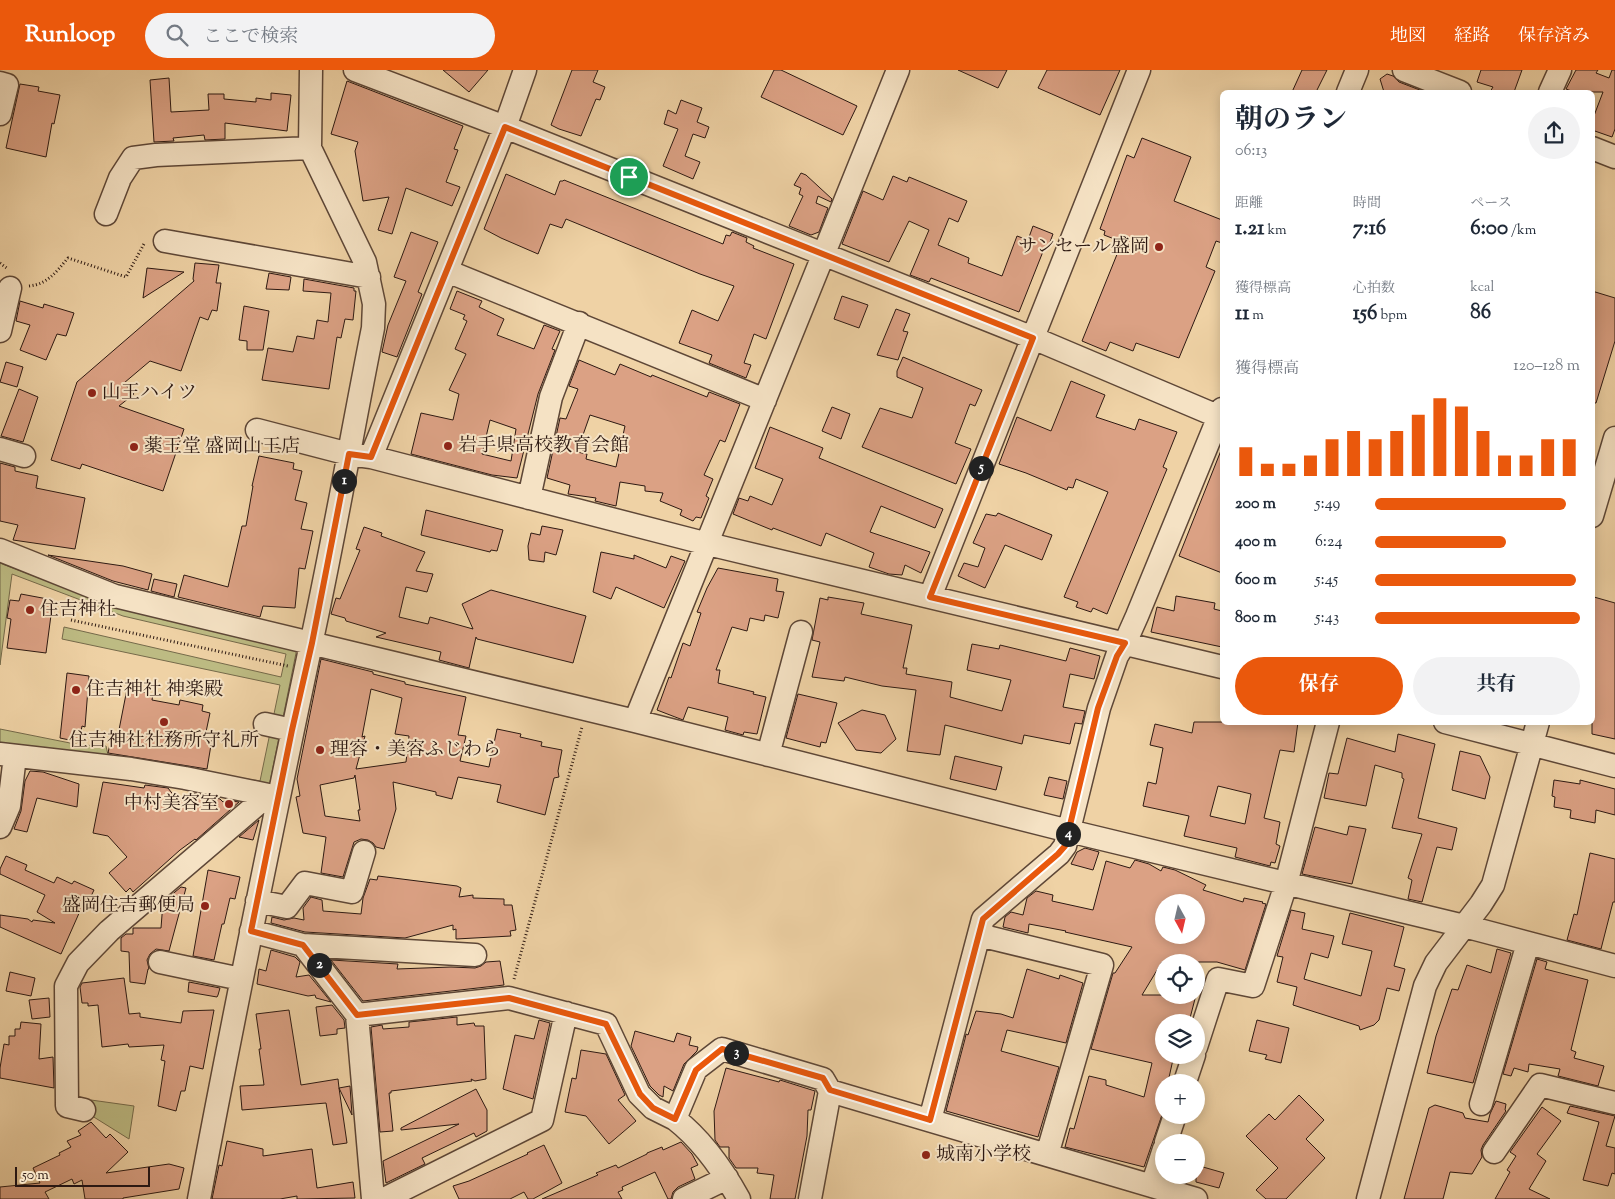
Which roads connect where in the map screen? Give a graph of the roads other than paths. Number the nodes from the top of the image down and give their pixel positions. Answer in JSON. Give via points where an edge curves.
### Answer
{"nodes":[{"id":1,"x":311,"y":70,"type":"edge"},
{"id":2,"x":355,"y":70,"type":"edge"},
{"id":3,"x":525,"y":70,"type":"edge"},
{"id":4,"x":898,"y":70,"type":"edge"},
{"id":5,"x":1139,"y":70,"type":"edge"},
{"id":6,"x":1357,"y":70,"type":"edge"},
{"id":7,"x":1404,"y":70,"type":"edge"},
{"id":8,"x":1560,"y":70,"type":"edge"},
{"id":9,"x":403,"y":79,"type":"edge"},
{"id":10,"x":0,"y":83,"type":"edge"},
{"id":11,"x":1349,"y":90,"type":"edge"},
{"id":12,"x":1455,"y":90,"type":"edge"},
{"id":13,"x":1551,"y":90,"type":"edge"},
{"id":14,"x":0,"y":114,"type":"edge"},
{"id":15,"x":505,"y":127,"type":"junction"},
{"id":16,"x":310,"y":148,"type":"junction"},
{"id":17,"x":1595,"y":149,"type":"edge"},
{"id":18,"x":1615,"y":157,"type":"edge"},
{"id":19,"x":106,"y":214,"type":"dead end"},
{"id":20,"x":165,"y":241,"type":"road end"},
{"id":21,"x":824,"y":254,"type":"junction"},
{"id":22,"x":447,"y":271,"type":"junction"},
{"id":23,"x":369,"y":277,"type":"junction"},
{"id":24,"x":10,"y":288,"type":"road end"},
{"id":25,"x":579,"y":324,"type":"junction"},
{"id":26,"x":0,"y":331,"type":"edge"},
{"id":27,"x":1033,"y":338,"type":"junction"},
{"id":28,"x":765,"y":400,"type":"junction"},
{"id":29,"x":1220,"y":413,"type":"edge"},
{"id":30,"x":1220,"y":419,"type":"edge"},
{"id":31,"x":256,"y":430,"type":"dead end"},
{"id":32,"x":1614,"y":448,"type":"edge"},
{"id":33,"x":0,"y":449,"type":"edge"},
{"id":34,"x":349,"y":454,"type":"junction"},
{"id":35,"x":24,"y":456,"type":"dead end"},
{"id":36,"x":371,"y":457,"type":"junction"},
{"id":37,"x":529,"y":498,"type":"junction"},
{"id":38,"x":1595,"y":507,"type":"edge"},
{"id":39,"x":708,"y":544,"type":"junction"},
{"id":40,"x":0,"y":550,"type":"edge"},
{"id":41,"x":930,"y":597,"type":"junction"},
{"id":42,"x":802,"y":632,"type":"dead end"},
{"id":43,"x":312,"y":643,"type":"junction"},
{"id":44,"x":1125,"y":643,"type":"junction"},
{"id":45,"x":1220,"y":667,"type":"edge"},
{"id":46,"x":635,"y":721,"type":"junction"},
{"id":47,"x":265,"y":724,"type":"dead end"},
{"id":48,"x":1327,"y":725,"type":"edge"},
{"id":49,"x":1456,"y":725,"type":"edge"},
{"id":50,"x":1537,"y":725,"type":"edge"},
{"id":51,"x":292,"y":730,"type":"junction"},
{"id":52,"x":1533,"y":745,"type":"junction"},
{"id":53,"x":8,"y":755,"type":"edge"},
{"id":54,"x":768,"y":756,"type":"junction"},
{"id":55,"x":1615,"y":766,"type":"edge"},
{"id":56,"x":273,"y":796,"type":"junction"},
{"id":57,"x":0,"y":827,"type":"edge"},
{"id":58,"x":1069,"y":830,"type":"junction"},
{"id":59,"x":364,"y":852,"type":"dead end"},
{"id":60,"x":1286,"y":884,"type":"junction"},
{"id":61,"x":257,"y":901,"type":"junction"},
{"id":62,"x":1464,"y":926,"type":"junction"},
{"id":63,"x":251,"y":931,"type":"junction"},
{"id":64,"x":979,"y":935,"type":"junction"},
{"id":65,"x":1528,"y":944,"type":"junction"},
{"id":66,"x":303,"y":945,"type":"junction"},
{"id":67,"x":475,"y":955,"type":"dead end"},
{"id":68,"x":160,"y":962,"type":"dead end"},
{"id":69,"x":1615,"y":966,"type":"edge"},
{"id":70,"x":241,"y":979,"type":"junction"},
{"id":71,"x":566,"y":1013,"type":"junction"},
{"id":72,"x":357,"y":1015,"type":"junction"},
{"id":73,"x":1205,"y":1019,"type":"edge"},
{"id":74,"x":830,"y":1090,"type":"junction"},
{"id":75,"x":1615,"y":1103,"type":"edge"},
{"id":76,"x":1481,"y":1104,"type":"dead end"},
{"id":77,"x":84,"y":1110,"type":"dead end"},
{"id":78,"x":675,"y":1119,"type":"junction"},
{"id":79,"x":930,"y":1120,"type":"junction"},
{"id":80,"x":1494,"y":1152,"type":"dead end"},
{"id":81,"x":1047,"y":1155,"type":"junction"},
{"id":82,"x":1155,"y":1177,"type":"edge"},
{"id":83,"x":727,"y":1178,"type":"junction"},
{"id":84,"x":1152,"y":1186,"type":"junction"},
{"id":85,"x":199,"y":1199,"type":"edge"},
{"id":86,"x":373,"y":1199,"type":"edge"},
{"id":87,"x":384,"y":1199,"type":"edge"},
{"id":88,"x":684,"y":1199,"type":"edge"},
{"id":89,"x":739,"y":1199,"type":"edge"},
{"id":90,"x":810,"y":1199,"type":"edge"},
{"id":91,"x":1196,"y":1199,"type":"edge"},
{"id":92,"x":1368,"y":1199,"type":"edge"}],
"edges":[{"from":1,"to":16,"type":"street"},
{"from":2,"to":9,"type":"street"},
{"from":3,"to":15,"type":"street"},
{"from":4,"to":21,"type":"street"},
{"from":5,"to":27,"type":"street"},
{"from":6,"to":11,"type":"street"},
{"from":7,"to":12,"type":"street"},
{"from":8,"to":13,"type":"street"},
{"from":9,"to":15,"type":"street"},
{"from":10,"to":14,"type":"street","via":[[7,84]]},
{"from":15,"to":21,"type":"street"},
{"from":15,"to":22,"type":"street"},
{"from":16,"to":19,"type":"street","via":[[133,158],[120,178]]},
{"from":16,"to":23,"type":"street","via":[[365,262]]},
{"from":17,"to":18,"type":"street"},
{"from":20,"to":23,"type":"street"},
{"from":21,"to":27,"type":"street"},
{"from":21,"to":28,"type":"street"},
{"from":22,"to":25,"type":"street"},
{"from":22,"to":36,"type":"street"},
{"from":23,"to":34,"type":"street","via":[[374,304],[372,328]]},
{"from":24,"to":26,"type":"street"},
{"from":25,"to":28,"type":"street"},
{"from":25,"to":37,"type":"street","via":[[551,397]]},
{"from":27,"to":29,"type":"street"},
{"from":27,"to":41,"type":"street"},
{"from":28,"to":39,"type":"street"},
{"from":30,"to":44,"type":"street"},
{"from":31,"to":34,"type":"street"},
{"from":32,"to":38,"type":"street"},
{"from":33,"to":35,"type":"street"},
{"from":34,"to":36,"type":"street"},
{"from":34,"to":43,"type":"street"},
{"from":36,"to":37,"type":"street"},
{"from":37,"to":39,"type":"street"},
{"from":39,"to":41,"type":"street"},
{"from":39,"to":46,"type":"street"},
{"from":40,"to":43,"type":"street","via":[[115,596]]},
{"from":41,"to":44,"type":"street"},
{"from":42,"to":54,"type":"street"},
{"from":43,"to":46,"type":"street"},
{"from":43,"to":51,"type":"street"},
{"from":44,"to":45,"type":"street"},
{"from":44,"to":58,"type":"street","via":[[1098,708]]},
{"from":46,"to":54,"type":"street"},
{"from":47,"to":51,"type":"street"},
{"from":48,"to":60,"type":"street"},
{"from":49,"to":52,"type":"street"},
{"from":50,"to":52,"type":"street"},
{"from":51,"to":56,"type":"street"},
{"from":52,"to":55,"type":"street"},
{"from":52,"to":62,"type":"street","via":[[1493,885]]},
{"from":53,"to":56,"type":"street","via":[[185,778]]},
{"from":53,"to":57,"type":"street","via":[[9,806]]},
{"from":54,"to":58,"type":"street"},
{"from":56,"to":61,"type":"street"},
{"from":56,"to":77,"type":"street","via":[[109,931],[78,964],[66,986],[67,1106]]},
{"from":58,"to":60,"type":"street"},
{"from":58,"to":64,"type":"street","via":[[1065,846],[1058,854],[983,919]]},
{"from":59,"to":61,"type":"street","via":[[352,892],[305,883],[287,907]]},
{"from":60,"to":62,"type":"street"},
{"from":60,"to":73,"type":"street","via":[[1253,986],[1218,979]]},
{"from":61,"to":63,"type":"street"},
{"from":62,"to":65,"type":"street"},
{"from":62,"to":92,"type":"street","via":[[1436,963],[1425,986]]},
{"from":63,"to":66,"type":"street"},
{"from":63,"to":70,"type":"street"},
{"from":64,"to":79,"type":"street"},
{"from":64,"to":81,"type":"street","via":[[1102,965]]},
{"from":65,"to":69,"type":"street"},
{"from":65,"to":76,"type":"street"},
{"from":66,"to":67,"type":"street"},
{"from":66,"to":72,"type":"street"},
{"from":68,"to":70,"type":"street"},
{"from":70,"to":85,"type":"street"},
{"from":71,"to":72,"type":"street","via":[[509,998]]},
{"from":71,"to":78,"type":"street","via":[[606,1024],[640,1094],[653,1108]]},
{"from":71,"to":87,"type":"street","via":[[542,1120]]},
{"from":72,"to":86,"type":"street"},
{"from":74,"to":78,"type":"street","via":[[823,1078],[722,1049],[696,1070]]},
{"from":74,"to":79,"type":"street"},
{"from":74,"to":90,"type":"street"},
{"from":75,"to":80,"type":"street","via":[[1540,1085]]},
{"from":78,"to":83,"type":"street","via":[[689,1131]]},
{"from":79,"to":81,"type":"street"},
{"from":81,"to":84,"type":"street"},
{"from":82,"to":84,"type":"street"},
{"from":83,"to":88,"type":"street"},
{"from":83,"to":89,"type":"street"},
{"from":84,"to":91,"type":"street"}]}
